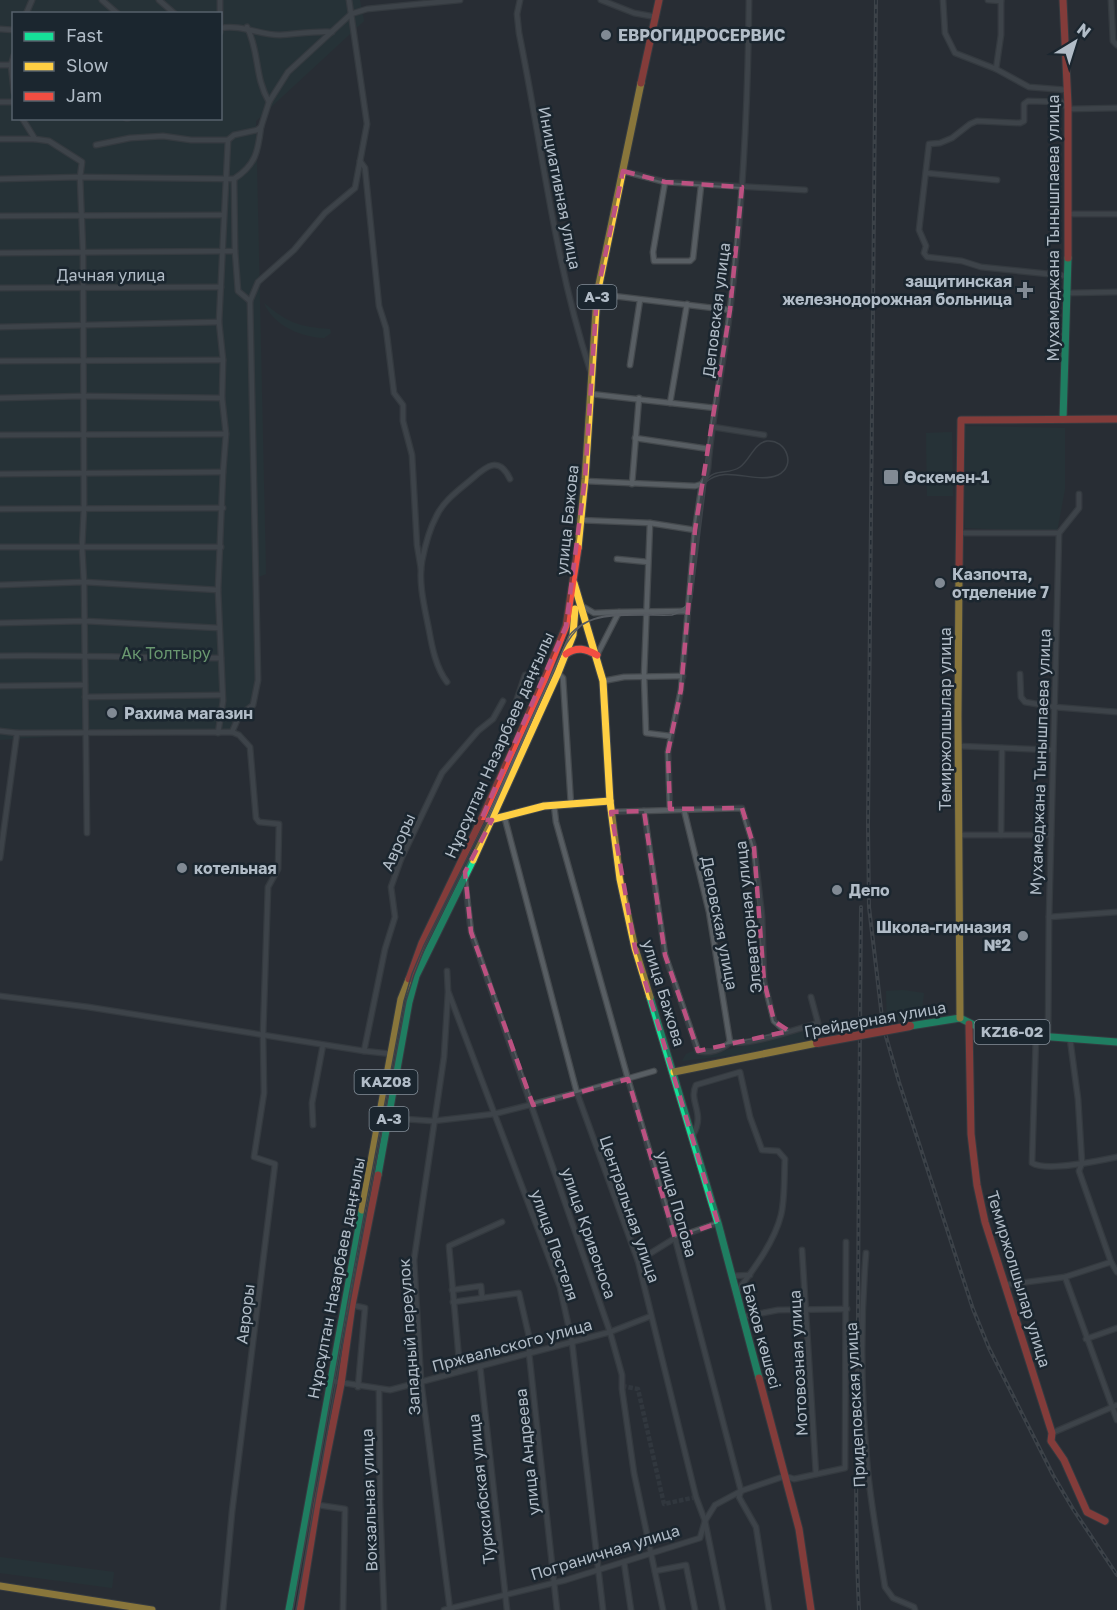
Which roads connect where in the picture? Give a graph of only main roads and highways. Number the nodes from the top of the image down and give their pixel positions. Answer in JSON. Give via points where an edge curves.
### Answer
{"nodes":[{"id":1,"x":659,"y":0,"type":"edge"},
{"id":2,"x":1063,"y":0,"type":"edge"},
{"id":3,"x":1063,"y":419,"type":"junction"},
{"id":4,"x":1117,"y":419,"type":"edge"},
{"id":5,"x":574,"y":582,"type":"junction"},
{"id":6,"x":565,"y":655,"type":"junction"},
{"id":7,"x":597,"y":655,"type":"junction"},
{"id":8,"x":610,"y":801,"type":"junction"},
{"id":9,"x":481,"y":820,"type":"junction"},
{"id":10,"x":492,"y":820,"type":"junction"},
{"id":11,"x":461,"y":871,"type":"junction"},
{"id":12,"x":960,"y":1018,"type":"junction"},
{"id":13,"x":969,"y":1024,"type":"junction"},
{"id":14,"x":1117,"y":1042,"type":"edge"},
{"id":15,"x":674,"y":1072,"type":"junction"},
{"id":16,"x":1105,"y":1521,"type":"dead end"},
{"id":17,"x":0,"y":1586,"type":"edge"},
{"id":18,"x":152,"y":1610,"type":"edge"},
{"id":19,"x":289,"y":1610,"type":"edge"},
{"id":20,"x":300,"y":1610,"type":"edge"},
{"id":21,"x":810,"y":1610,"type":"edge"}],
"edges":[{"from":1,"to":5,"type":"main road","name":"улица Бажова","number":"A-3","via":[[597,294]]},
{"from":2,"to":3,"type":"main road","name":"Мухамеджана Тынышпаева улица","via":[[1068,109]]},
{"from":3,"to":4,"type":"main road"},
{"from":3,"to":12,"type":"main road","name":"Темиржолшылар улица","via":[[961,420]]},
{"from":5,"to":6,"type":"main road","name":"Нұрсұлтан Назарбаев даңғылы","via":[[573,635]]},
{"from":5,"to":7,"type":"main road","name":"улица Бажова"},
{"from":5,"to":9,"type":"main road","name":"Нұрсұлтан Назарбаев даңғылы","number":"KAZ08","via":[[566,626]]},
{"from":6,"to":7,"type":"main road","via":[[580,648]]},
{"from":6,"to":10,"type":"main road","name":"Нұрсұлтан Назарбаев даңғылы","number":"А-3"},
{"from":7,"to":8,"type":"main road","name":"улица Бажова","via":[[603,681]]},
{"from":8,"to":10,"type":"main road","via":[[554,805]]},
{"from":8,"to":15,"type":"main road","name":"улица Бажова","via":[[620,879],[635,948]]},
{"from":9,"to":10,"type":"main road"},
{"from":9,"to":11,"type":"main road","name":"Нұрсұлтан Назарбаев даңғылы","number":"KAZ08"},
{"from":10,"to":11,"type":"main road","name":"Нұрсұлтан Назарбаев даңғылы","number":"А-3"},
{"from":11,"to":19,"type":"main road","name":"Нұрсұлтан Назарбаев даңғылы","number":"KAZ08","via":[[422,943],[401,999]]},
{"from":11,"to":20,"type":"main road","name":"Нұрсұлтан Назарбаев даңғылы","number":"А-3","via":[[416,976],[409,1002]]},
{"from":12,"to":13,"type":"main road","name":"Грейдерная улица","number":"KZ16-02"},
{"from":12,"to":15,"type":"main road","name":"Грейдерная улица","number":"KZ16-02","bridge":true},
{"from":13,"to":14,"type":"main road","name":"Грейдерная улица","number":"KZ16-02","via":[[1036,1036]]},
{"from":13,"to":16,"type":"main road","name":"Темиржолшылар улица","via":[[971,1134],[985,1222],[1052,1432],[1051,1441],[1064,1460],[1087,1512]]},
{"from":15,"to":21,"type":"main road","name":"Бажов көшесі","via":[[799,1529]]},
{"from":17,"to":18,"type":"main road"}]}
